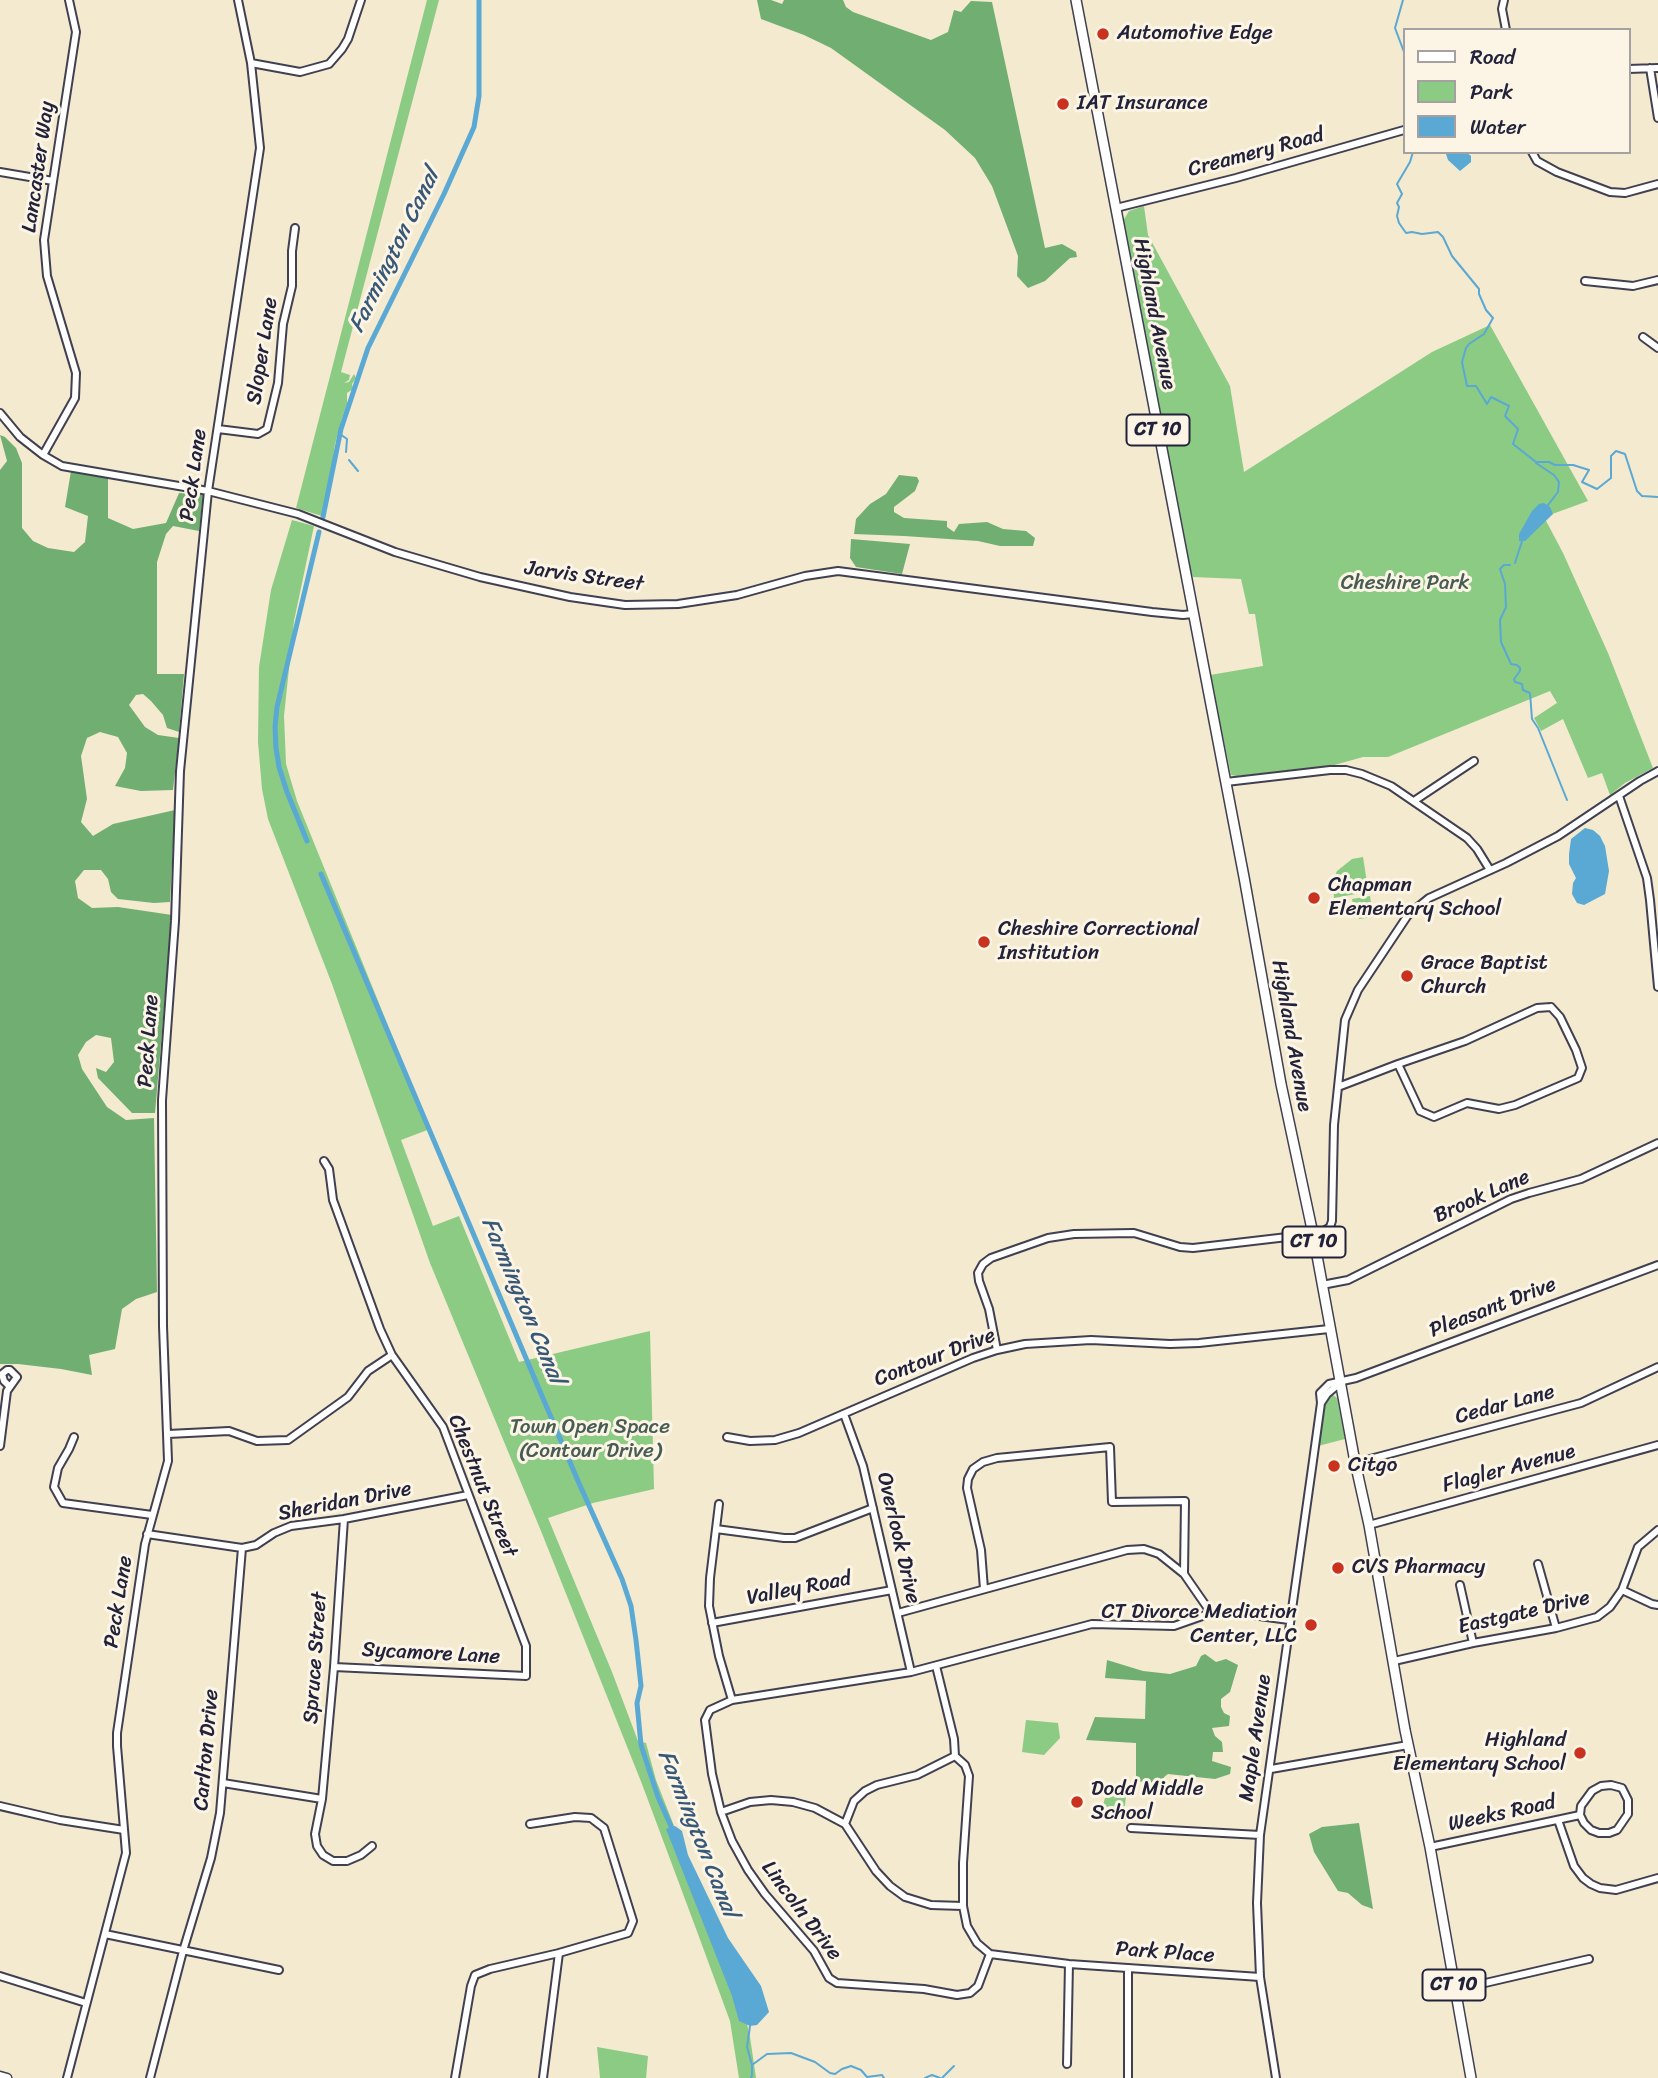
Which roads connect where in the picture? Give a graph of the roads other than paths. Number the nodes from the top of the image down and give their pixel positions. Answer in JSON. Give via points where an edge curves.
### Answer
{"nodes":[{"id":1,"x":69,"y":0,"type":"edge"},
{"id":2,"x":238,"y":0,"type":"edge"},
{"id":3,"x":361,"y":0,"type":"edge"},
{"id":4,"x":1076,"y":0,"type":"edge"},
{"id":5,"x":1504,"y":0,"type":"edge"},
{"id":6,"x":1506,"y":28,"type":"edge"},
{"id":7,"x":251,"y":63,"type":"junction"},
{"id":8,"x":1654,"y":68,"type":"edge"},
{"id":9,"x":1630,"y":69,"type":"edge"},
{"id":10,"x":1658,"y":118,"type":"edge"},
{"id":11,"x":1402,"y":131,"type":"edge"},
{"id":12,"x":1533,"y":154,"type":"edge"},
{"id":13,"x":0,"y":172,"type":"edge"},
{"id":14,"x":53,"y":181,"type":"junction"},
{"id":15,"x":1658,"y":184,"type":"edge"},
{"id":16,"x":1116,"y":208,"type":"junction"},
{"id":17,"x":295,"y":228,"type":"dead end"},
{"id":18,"x":1658,"y":280,"type":"edge"},
{"id":19,"x":1585,"y":281,"type":"dead end"},
{"id":20,"x":1643,"y":337,"type":"dead end"},
{"id":21,"x":1658,"y":348,"type":"edge"},
{"id":22,"x":0,"y":413,"type":"edge"},
{"id":23,"x":218,"y":429,"type":"junction"},
{"id":24,"x":43,"y":455,"type":"junction"},
{"id":25,"x":208,"y":491,"type":"junction"},
{"id":26,"x":1193,"y":614,"type":"junction"},
{"id":27,"x":1474,"y":761,"type":"dead end"},
{"id":28,"x":1658,"y":771,"type":"edge"},
{"id":29,"x":1226,"y":782,"type":"junction"},
{"id":30,"x":1619,"y":796,"type":"junction"},
{"id":31,"x":1414,"y":801,"type":"junction"},
{"id":32,"x":1490,"y":870,"type":"junction"},
{"id":33,"x":1658,"y":987,"type":"edge"},
{"id":34,"x":1398,"y":1064,"type":"junction"},
{"id":35,"x":1338,"y":1087,"type":"junction"},
{"id":36,"x":1658,"y":1143,"type":"edge"},
{"id":37,"x":324,"y":1161,"type":"dead end"},
{"id":38,"x":1313,"y":1234,"type":"junction"},
{"id":39,"x":1658,"y":1265,"type":"edge"},
{"id":40,"x":1322,"y":1285,"type":"junction"},
{"id":41,"x":1329,"y":1328,"type":"junction"},
{"id":42,"x":997,"y":1350,"type":"junction"},
{"id":43,"x":392,"y":1355,"type":"junction"},
{"id":44,"x":1658,"y":1367,"type":"edge"},
{"id":45,"x":1340,"y":1383,"type":"junction"},
{"id":46,"x":9,"y":1386,"type":"dead end"},
{"id":47,"x":844,"y":1414,"type":"junction"},
{"id":48,"x":168,"y":1434,"type":"junction"},
{"id":49,"x":74,"y":1437,"type":"dead end"},
{"id":50,"x":727,"y":1437,"type":"dead end"},
{"id":51,"x":1658,"y":1445,"type":"edge"},
{"id":52,"x":0,"y":1446,"type":"edge"},
{"id":53,"x":1355,"y":1463,"type":"junction"},
{"id":54,"x":468,"y":1495,"type":"junction"},
{"id":55,"x":719,"y":1504,"type":"dead end"},
{"id":56,"x":873,"y":1508,"type":"junction"},
{"id":57,"x":152,"y":1515,"type":"junction"},
{"id":58,"x":344,"y":1519,"type":"junction"},
{"id":59,"x":1369,"y":1525,"type":"junction"},
{"id":60,"x":716,"y":1529,"type":"junction"},
{"id":61,"x":1658,"y":1530,"type":"edge"},
{"id":62,"x":147,"y":1534,"type":"junction"},
{"id":63,"x":242,"y":1548,"type":"junction"},
{"id":64,"x":1538,"y":1564,"type":"dead end"},
{"id":65,"x":1184,"y":1574,"type":"junction"},
{"id":66,"x":1460,"y":1585,"type":"dead end"},
{"id":67,"x":984,"y":1589,"type":"junction"},
{"id":68,"x":892,"y":1590,"type":"junction"},
{"id":69,"x":1622,"y":1590,"type":"junction"},
{"id":70,"x":1658,"y":1605,"type":"edge"},
{"id":71,"x":898,"y":1613,"type":"junction"},
{"id":72,"x":1211,"y":1613,"type":"junction"},
{"id":73,"x":1289,"y":1620,"type":"junction"},
{"id":74,"x":712,"y":1623,"type":"junction"},
{"id":75,"x":1556,"y":1628,"type":"junction"},
{"id":76,"x":1472,"y":1643,"type":"junction"},
{"id":77,"x":1394,"y":1661,"type":"junction"},
{"id":78,"x":936,"y":1666,"type":"junction"},
{"id":79,"x":334,"y":1667,"type":"junction"},
{"id":80,"x":911,"y":1672,"type":"junction"},
{"id":81,"x":526,"y":1676,"type":"joint"},
{"id":82,"x":732,"y":1700,"type":"junction"},
{"id":83,"x":1408,"y":1745,"type":"junction"},
{"id":84,"x":955,"y":1756,"type":"junction"},
{"id":85,"x":1271,"y":1769,"type":"junction"},
{"id":86,"x":223,"y":1783,"type":"junction"},
{"id":87,"x":322,"y":1799,"type":"junction"},
{"id":88,"x":0,"y":1806,"type":"edge"},
{"id":89,"x":721,"y":1812,"type":"junction"},
{"id":90,"x":1580,"y":1815,"type":"junction"},
{"id":91,"x":1558,"y":1819,"type":"junction"},
{"id":92,"x":530,"y":1824,"type":"dead end"},
{"id":93,"x":845,"y":1824,"type":"junction"},
{"id":94,"x":1131,"y":1828,"type":"dead end"},
{"id":95,"x":124,"y":1830,"type":"junction"},
{"id":96,"x":1260,"y":1835,"type":"junction"},
{"id":97,"x":372,"y":1846,"type":"dead end"},
{"id":98,"x":1430,"y":1847,"type":"junction"},
{"id":99,"x":1658,"y":1878,"type":"edge"},
{"id":100,"x":962,"y":1906,"type":"junction"},
{"id":101,"x":105,"y":1934,"type":"junction"},
{"id":102,"x":183,"y":1951,"type":"junction"},
{"id":103,"x":559,"y":1952,"type":"junction"},
{"id":104,"x":990,"y":1954,"type":"junction"},
{"id":105,"x":1589,"y":1959,"type":"dead end"},
{"id":106,"x":1069,"y":1964,"type":"junction"},
{"id":107,"x":1128,"y":1968,"type":"junction"},
{"id":108,"x":278,"y":1970,"type":"dead end"},
{"id":109,"x":0,"y":1976,"type":"edge"},
{"id":110,"x":1260,"y":1977,"type":"junction"},
{"id":111,"x":1455,"y":1990,"type":"junction"},
{"id":112,"x":86,"y":2003,"type":"junction"},
{"id":113,"x":1067,"y":2064,"type":"dead end"},
{"id":114,"x":0,"y":2076,"type":"edge"},
{"id":115,"x":7,"y":2078,"type":"edge"},
{"id":116,"x":67,"y":2078,"type":"edge"},
{"id":117,"x":150,"y":2078,"type":"edge"},
{"id":118,"x":455,"y":2078,"type":"edge"},
{"id":119,"x":543,"y":2078,"type":"edge"},
{"id":120,"x":1128,"y":2078,"type":"edge"},
{"id":121,"x":1276,"y":2078,"type":"edge"},
{"id":122,"x":1471,"y":2078,"type":"edge"}],
"edges":[{"from":1,"to":14,"type":"street","name":"Lancaster Way","via":[[76,32]]},
{"from":2,"to":7,"type":"street","name":"Peck Lane"},
{"from":3,"to":7,"type":"street","via":[[348,39],[329,64],[300,72]]},
{"from":4,"to":16,"type":"highway","name":"Highland Avenue","number":"CT 10"},
{"from":5,"to":6,"type":"street"},
{"from":7,"to":23,"type":"street","name":"Peck Lane","via":[[260,148]]},
{"from":8,"to":9,"type":"street"},
{"from":8,"to":10,"type":"street"},
{"from":11,"to":16,"type":"street","name":"Creamery Road"},
{"from":12,"to":15,"type":"street","via":[[1557,172],[1610,192]]},
{"from":13,"to":14,"type":"street"},
{"from":14,"to":24,"type":"street","name":"Lancaster Way","via":[[44,240],[47,276],[76,373],[75,398]]},
{"from":16,"to":26,"type":"highway","name":"Highland Avenue","number":"CT 10"},
{"from":17,"to":23,"type":"street","name":"Sloper Lane","via":[[292,286],[267,429],[258,434]]},
{"from":18,"to":19,"type":"street","via":[[1633,286]]},
{"from":20,"to":21,"type":"street"},
{"from":22,"to":24,"type":"street","name":"Jarvis Street"},
{"from":23,"to":25,"type":"street","name":"Peck Lane"},
{"from":24,"to":25,"type":"street","name":"Jarvis Street","via":[[62,466]]},
{"from":25,"to":26,"type":"street","name":"Jarvis Street","via":[[298,514],[395,552],[480,577],[625,605],[678,604],[737,595],[838,571]]},
{"from":25,"to":48,"type":"street","name":"Peck Lane","via":[[180,771],[176,910],[162,1100]]},
{"from":26,"to":29,"type":"highway","name":"Highland Avenue","number":"CT 10"},
{"from":27,"to":31,"type":"street"},
{"from":28,"to":30,"type":"street"},
{"from":29,"to":31,"type":"street","via":[[1346,770],[1380,780]]},
{"from":29,"to":38,"type":"highway","name":"Highland Avenue","number":"CT 10"},
{"from":30,"to":32,"type":"street","via":[[1565,832]]},
{"from":30,"to":33,"type":"street","via":[[1647,878]]},
{"from":31,"to":32,"type":"street","via":[[1466,838]]},
{"from":32,"to":35,"type":"street","via":[[1423,902],[1408,915],[1349,1007]]},
{"from":34,"to":34,"type":"street","via":[[1551,1006],[1582,1068],[1578,1078],[1515,1105],[1499,1108],[1467,1103],[1434,1117],[1420,1111]]},
{"from":34,"to":35,"type":"street"},
{"from":35,"to":38,"type":"street","via":[[1332,1221],[1330,1227]]},
{"from":36,"to":40,"type":"street","name":"Brook Lane","via":[[1581,1179],[1511,1199],[1349,1280]]},
{"from":37,"to":43,"type":"street","name":"Chestnut Street","via":[[333,1200]]},
{"from":38,"to":40,"type":"highway","name":"Highland Avenue","number":"CT 10"},
{"from":38,"to":42,"type":"street","via":[[1193,1248],[1134,1233],[1074,1234],[991,1258],[978,1273]]},
{"from":39,"to":45,"type":"street","name":"Pleasant Drive"},
{"from":40,"to":41,"type":"highway","name":"Highland Avenue","number":"CT 10"},
{"from":41,"to":42,"type":"street","name":"Contour Drive","via":[[1199,1343],[1091,1340]]},
{"from":41,"to":45,"type":"highway","name":"Highland Avenue","number":"CT 10"},
{"from":42,"to":47,"type":"street","name":"Contour Drive"},
{"from":43,"to":48,"type":"street","via":[[368,1371],[348,1397],[288,1440],[257,1441],[229,1431]]},
{"from":43,"to":54,"type":"street","name":"Chestnut Street","via":[[443,1427]]},
{"from":44,"to":53,"type":"street","name":"Cedar Lane","via":[[1581,1403]]},
{"from":45,"to":53,"type":"highway","name":"Highland Avenue","number":"CT 10"},
{"from":45,"to":73,"type":"street","name":"Maple Avenue","via":[[1321,1403]]},
{"from":46,"to":52,"type":"street"},
{"from":47,"to":50,"type":"street","name":"Contour Drive","via":[[775,1440]]},
{"from":47,"to":56,"type":"street","name":"Overlook Drive"},
{"from":48,"to":57,"type":"street","name":"Peck Lane","via":[[167,1470]]},
{"from":49,"to":57,"type":"street","via":[[54,1487],[63,1503]]},
{"from":51,"to":59,"type":"street","name":"Flagler Avenue"},
{"from":53,"to":59,"type":"highway","name":"Highland Avenue","number":"CT 10"},
{"from":54,"to":58,"type":"street","name":"Sheridan Drive"},
{"from":54,"to":81,"type":"street","name":"Chestnut Street","via":[[526,1646]]},
{"from":55,"to":60,"type":"street"},
{"from":56,"to":60,"type":"street","via":[[795,1538]]},
{"from":56,"to":68,"type":"street","name":"Overlook Drive"},
{"from":57,"to":62,"type":"street","name":"Peck Lane"},
{"from":58,"to":63,"type":"street","name":"Sheridan Drive","via":[[292,1527]]},
{"from":58,"to":79,"type":"street","name":"Spruce Street"},
{"from":59,"to":77,"type":"highway","name":"Highland Avenue","number":"CT 10"},
{"from":60,"to":74,"type":"street","via":[[710,1578]]},
{"from":61,"to":69,"type":"street","name":"Eastgate Drive","via":[[1638,1547]]},
{"from":62,"to":63,"type":"street"},
{"from":62,"to":95,"type":"street","name":"Peck Lane","via":[[117,1733]]},
{"from":63,"to":86,"type":"street","name":"Carlton Drive"},
{"from":64,"to":75,"type":"street"},
{"from":65,"to":67,"type":"street","via":[[1158,1553],[1127,1550]]},
{"from":65,"to":67,"type":"street","via":[[1185,1501],[1112,1502],[1110,1447],[997,1458],[973,1469],[967,1488],[981,1550]]},
{"from":65,"to":72,"type":"street"},
{"from":66,"to":76,"type":"street"},
{"from":67,"to":71,"type":"street"},
{"from":68,"to":71,"type":"street","name":"Overlook Drive"},
{"from":68,"to":74,"type":"street","name":"Valley Road"},
{"from":69,"to":70,"type":"street"},
{"from":69,"to":75,"type":"street","name":"Eastgate Drive","via":[[1597,1617]]},
{"from":71,"to":80,"type":"street","name":"Overlook Drive"},
{"from":72,"to":73,"type":"street"},
{"from":72,"to":78,"type":"street","via":[[1174,1626],[1076,1627]]},
{"from":73,"to":85,"type":"street","name":"Maple Avenue"},
{"from":74,"to":82,"type":"street"},
{"from":75,"to":76,"type":"street","name":"Eastgate Drive"},
{"from":76,"to":77,"type":"street","name":"Eastgate Drive"},
{"from":77,"to":83,"type":"highway","name":"Highland Avenue","number":"CT 10"},
{"from":78,"to":80,"type":"street"},
{"from":78,"to":84,"type":"street"},
{"from":79,"to":81,"type":"street","name":"Sycamore Lane"},
{"from":79,"to":87,"type":"street","name":"Spruce Street"},
{"from":80,"to":82,"type":"street"},
{"from":82,"to":89,"type":"street","name":"Lincoln Drive","via":[[710,1710],[705,1720]]},
{"from":83,"to":85,"type":"street"},
{"from":83,"to":98,"type":"highway","name":"Highland Avenue","number":"CT 10"},
{"from":84,"to":93,"type":"street","via":[[917,1775],[865,1790],[854,1801]]},
{"from":84,"to":100,"type":"street","via":[[969,1776]]},
{"from":85,"to":96,"type":"street","name":"Maple Avenue"},
{"from":86,"to":87,"type":"street"},
{"from":86,"to":102,"type":"street","name":"Carlton Drive","via":[[211,1858]]},
{"from":87,"to":97,"type":"street","name":"Spruce Street","via":[[315,1834],[324,1855],[333,1861],[347,1861]]},
{"from":88,"to":95,"type":"street"},
{"from":89,"to":93,"type":"street","via":[[750,1802],[793,1802]]},
{"from":89,"to":104,"type":"street","name":"Lincoln Drive","via":[[748,1870],[837,1983],[970,1993],[978,1986]]},
{"from":90,"to":90,"type":"street","name":"Weeks Road","via":[[1591,1830],[1609,1833],[1617,1830],[1628,1814],[1628,1800],[1622,1788],[1601,1786],[1581,1806]]},
{"from":90,"to":91,"type":"street","name":"Weeks Road"},
{"from":91,"to":98,"type":"street","name":"Weeks Road"},
{"from":91,"to":99,"type":"street","via":[[1574,1866],[1591,1884],[1616,1890]]},
{"from":92,"to":103,"type":"street","via":[[575,1817],[591,1818],[604,1828],[633,1921],[628,1933]]},
{"from":93,"to":100,"type":"street","via":[[890,1886],[931,1905]]},
{"from":94,"to":96,"type":"street"},
{"from":95,"to":101,"type":"street","name":"Peck Lane","via":[[126,1853]]},
{"from":96,"to":110,"type":"street","name":"Maple Avenue"},
{"from":98,"to":111,"type":"highway","name":"Highland Avenue","number":"CT 10"},
{"from":100,"to":104,"type":"street","via":[[967,1926]]},
{"from":101,"to":102,"type":"street"},
{"from":101,"to":112,"type":"street","name":"Peck Lane"},
{"from":102,"to":108,"type":"street"},
{"from":102,"to":117,"type":"street","name":"Carlton Drive"},
{"from":103,"to":118,"type":"street","via":[[475,1975]]},
{"from":103,"to":119,"type":"street"},
{"from":104,"to":106,"type":"street","name":"Park Place"},
{"from":105,"to":111,"type":"street"},
{"from":106,"to":107,"type":"street","name":"Park Place"},
{"from":106,"to":113,"type":"street"},
{"from":107,"to":110,"type":"street","name":"Park Place"},
{"from":107,"to":120,"type":"street"},
{"from":109,"to":112,"type":"street"},
{"from":110,"to":121,"type":"street","name":"Maple Avenue"},
{"from":111,"to":122,"type":"highway","name":"Highland Avenue","number":"CT 10"},
{"from":112,"to":116,"type":"street","name":"Peck Lane"},
{"from":114,"to":115,"type":"main road"}]}
